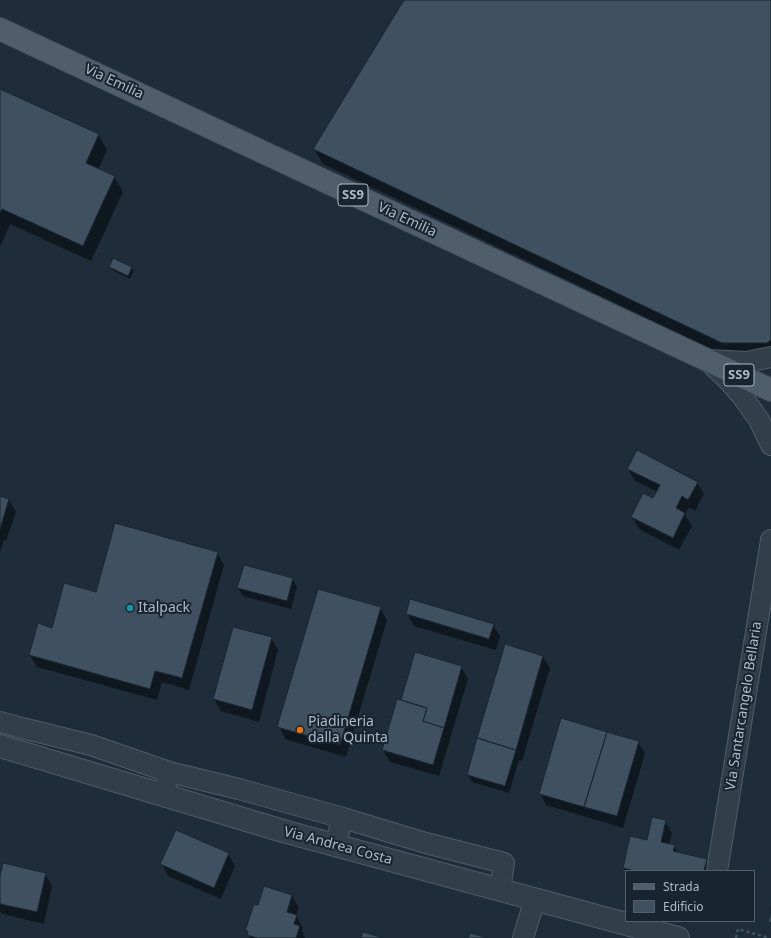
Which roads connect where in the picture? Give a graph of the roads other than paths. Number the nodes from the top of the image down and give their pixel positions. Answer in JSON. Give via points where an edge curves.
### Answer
{"nodes":[{"id":1,"x":0,"y":29,"type":"edge"},
{"id":2,"x":771,"y":357,"type":"edge"},
{"id":3,"x":707,"y":360,"type":"junction"},
{"id":4,"x":771,"y":390,"type":"edge"},
{"id":5,"x":771,"y":445,"type":"edge"},
{"id":6,"x":771,"y":540,"type":"edge"},
{"id":7,"x":0,"y":722,"type":"edge"},
{"id":8,"x":0,"y":746,"type":"edge"},
{"id":9,"x":169,"y":772,"type":"junction"},
{"id":10,"x":163,"y":795,"type":"junction"},
{"id":11,"x":343,"y":818,"type":"junction"},
{"id":12,"x":335,"y":845,"type":"junction"},
{"id":13,"x":717,"y":870,"type":"edge"},
{"id":14,"x":500,"y":890,"type":"junction"},
{"id":15,"x":535,"y":899,"type":"junction"},
{"id":16,"x":523,"y":938,"type":"edge"},
{"id":17,"x":678,"y":938,"type":"edge"}],
"edges":[{"from":1,"to":3,"type":"main road","name":"Via Emilia","number":"SS9"},
{"from":2,"to":3,"type":"street","via":[[746,362]]},
{"from":3,"to":4,"type":"main road","name":"Via Emilia","number":"SS9"},
{"from":3,"to":5,"type":"street","via":[[742,396],[759,420]]},
{"from":6,"to":13,"type":"street","name":"Via Santarcangelo Bellaria"},
{"from":7,"to":9,"type":"street","via":[[91,745]]},
{"from":8,"to":10,"type":"street","name":"Via Andrea Costa"},
{"from":9,"to":10,"type":"street"},
{"from":9,"to":11,"type":"street"},
{"from":10,"to":12,"type":"street","name":"Via Andrea Costa"},
{"from":11,"to":12,"type":"street"},
{"from":11,"to":14,"type":"street","via":[[504,863]]},
{"from":12,"to":14,"type":"street","name":"Via Andrea Costa"},
{"from":14,"to":15,"type":"street","name":"Via Andrea Costa"},
{"from":15,"to":16,"type":"street"},
{"from":15,"to":17,"type":"street","name":"Via Andrea Costa"}]}
